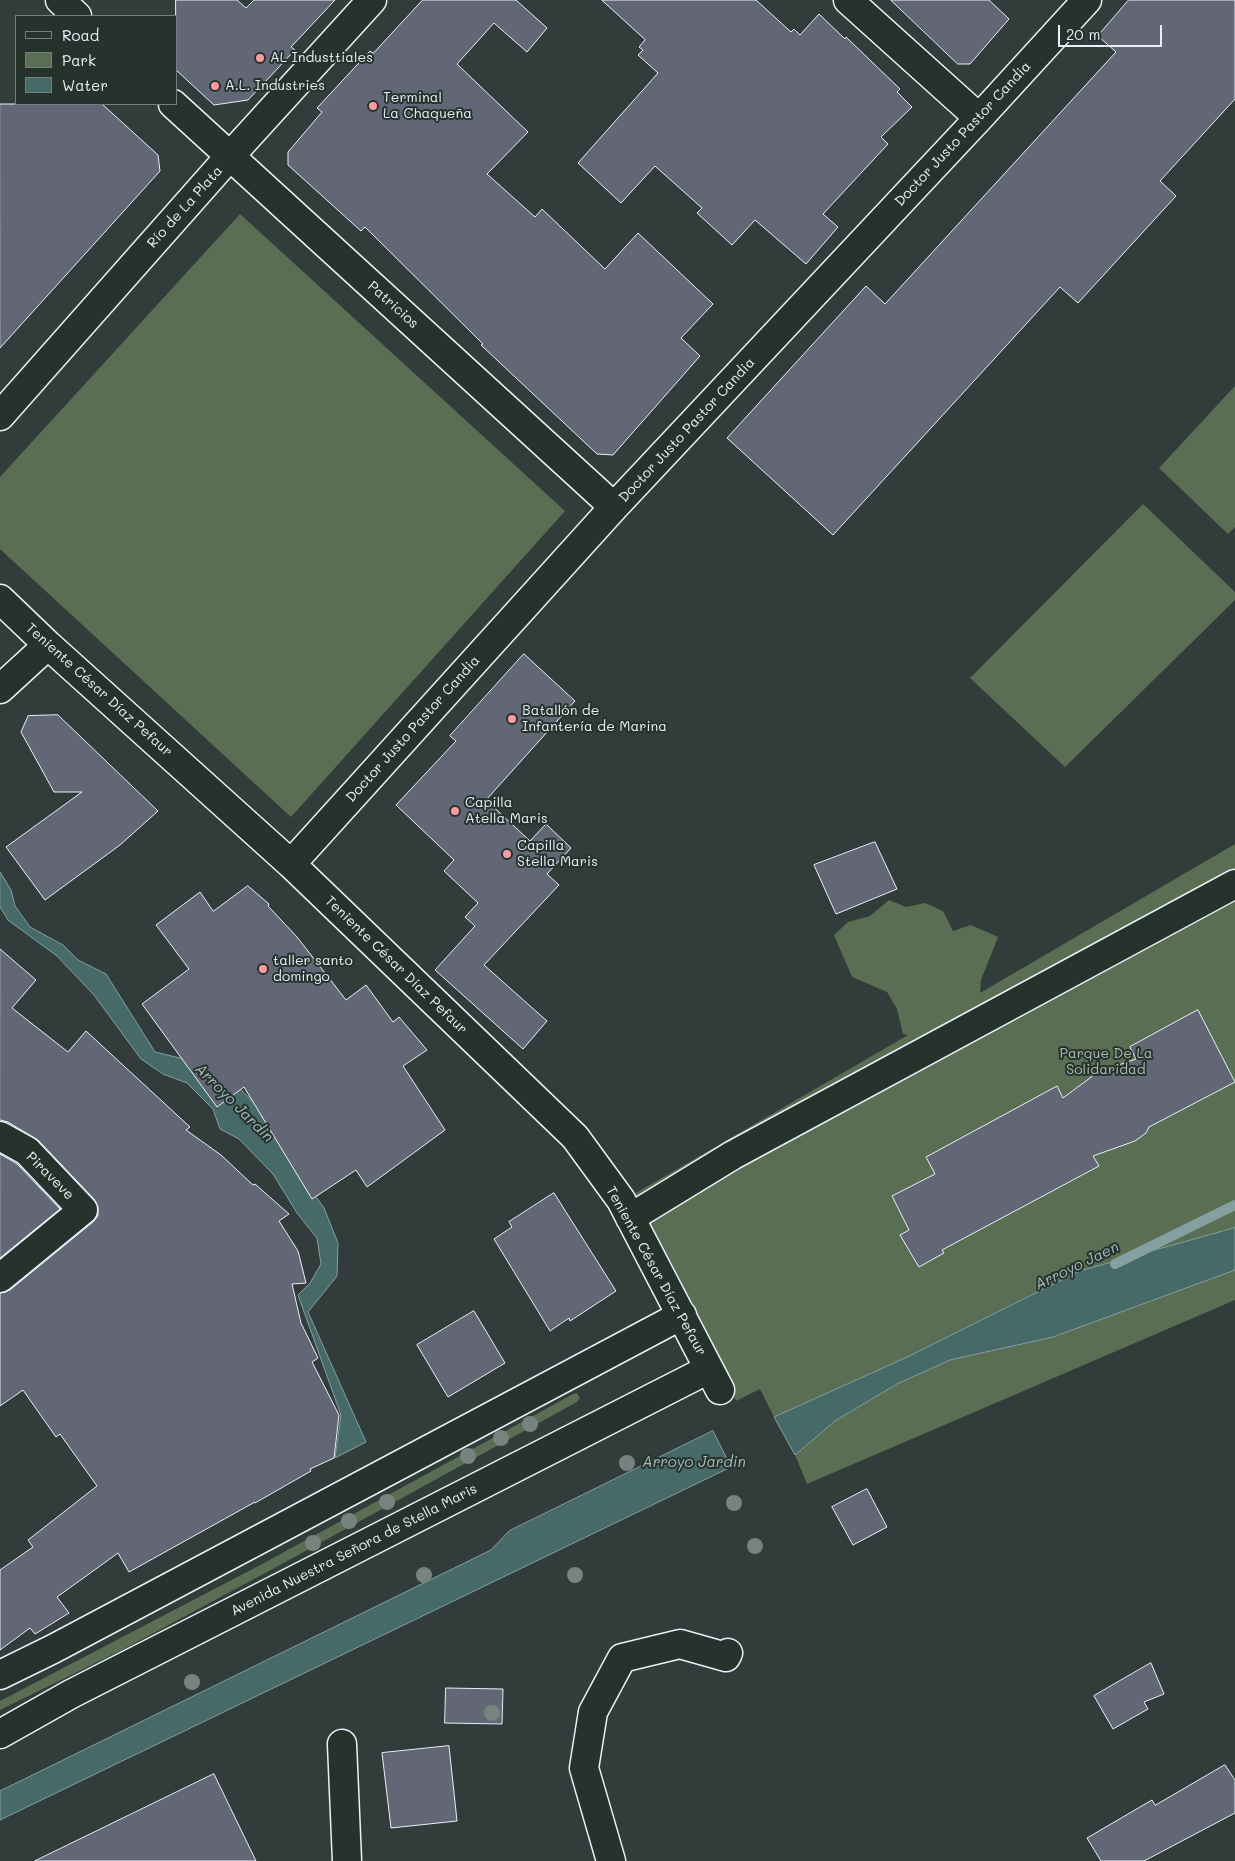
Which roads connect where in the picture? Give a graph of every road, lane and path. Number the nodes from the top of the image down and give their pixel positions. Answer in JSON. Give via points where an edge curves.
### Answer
{"nodes":[{"id":1,"x":60,"y":0,"type":"edge"},
{"id":2,"x":372,"y":0,"type":"edge"},
{"id":3,"x":848,"y":0,"type":"edge"},
{"id":4,"x":1087,"y":0,"type":"edge"},
{"id":5,"x":76,"y":15,"type":"edge"},
{"id":6,"x":174,"y":105,"type":"edge"},
{"id":7,"x":979,"y":118,"type":"junction"},
{"id":8,"x":230,"y":156,"type":"junction"},
{"id":9,"x":0,"y":416,"type":"edge"},
{"id":10,"x":614,"y":507,"type":"junction"},
{"id":11,"x":0,"y":599,"type":"edge"},
{"id":12,"x":48,"y":645,"type":"junction"},
{"id":13,"x":0,"y":689,"type":"edge"},
{"id":14,"x":291,"y":864,"type":"junction"},
{"id":15,"x":1235,"y":884,"type":"edge"},
{"id":16,"x":0,"y":1136,"type":"edge"},
{"id":17,"x":630,"y":1218,"type":"junction"},
{"id":18,"x":0,"y":1278,"type":"edge"},
{"id":19,"x":682,"y":1315,"type":"junction"},
{"id":20,"x":715,"y":1379,"type":"joint"},
{"id":21,"x":728,"y":1653,"type":"dead end"},
{"id":22,"x":0,"y":1675,"type":"edge"},
{"id":23,"x":0,"y":1734,"type":"edge"},
{"id":24,"x":342,"y":1744,"type":"dead end"},
{"id":25,"x":347,"y":1861,"type":"edge"},
{"id":26,"x":611,"y":1861,"type":"edge"}],
"edges":[{"from":1,"to":5,"type":"street"},
{"from":2,"to":8,"type":"street","name":"Río de La Plata"},
{"from":3,"to":7,"type":"street"},
{"from":4,"to":7,"type":"street","name":"Doctor Justo Pastor Candia"},
{"from":6,"to":8,"type":"street","name":"Patricios"},
{"from":7,"to":10,"type":"street","name":"Doctor Justo Pastor Candia"},
{"from":8,"to":9,"type":"street","name":"Río de La Plata"},
{"from":8,"to":10,"type":"street","name":"Patricios"},
{"from":10,"to":14,"type":"street","name":"Doctor Justo Pastor Candia"},
{"from":11,"to":12,"type":"street","name":"Teniente César Díaz Pefaur"},
{"from":12,"to":13,"type":"street"},
{"from":12,"to":14,"type":"street","name":"Teniente César Díaz Pefaur"},
{"from":14,"to":17,"type":"street","name":"Teniente César Díaz Pefaur","via":[[575,1136],[621,1200]]},
{"from":15,"to":17,"type":"street","via":[[732,1155]]},
{"from":16,"to":18,"type":"street","name":"Piraveve","via":[[27,1151],[83,1210]]},
{"from":17,"to":19,"type":"street","name":"Teniente César Díaz Pefaur"},
{"from":19,"to":20,"type":"street","name":"Teniente César Díaz Pefaur"},
{"from":19,"to":22,"type":"street"},
{"from":20,"to":23,"type":"street","name":"Avenida Nuestra Señora de Stella Maris","via":[[71,1694]]},
{"from":21,"to":26,"type":"street","via":[[726,1657],[680,1644],[622,1658],[593,1712],[584,1768]]},
{"from":24,"to":25,"type":"street"}]}
